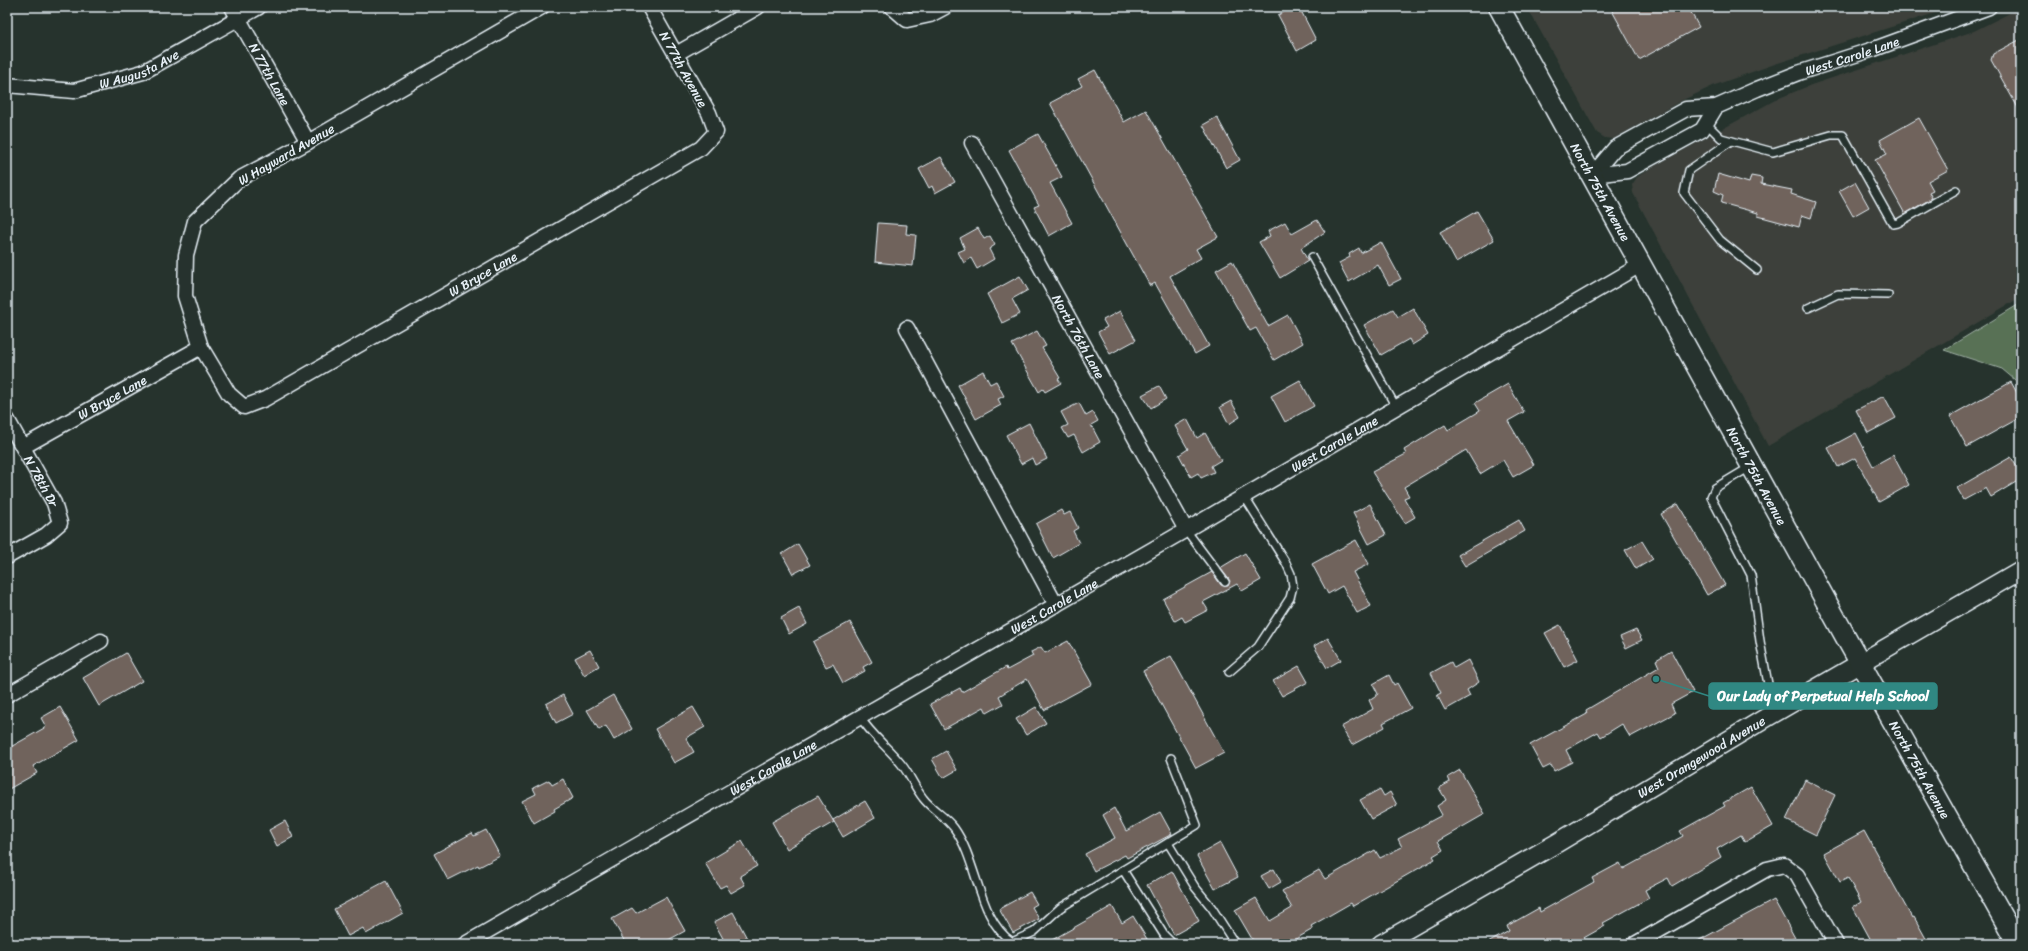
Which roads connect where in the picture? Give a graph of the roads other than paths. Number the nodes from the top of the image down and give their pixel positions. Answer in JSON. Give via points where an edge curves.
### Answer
{"nodes":[{"id":1,"x":259,"y":7,"type":"edge"},
{"id":2,"x":542,"y":7,"type":"edge"},
{"id":3,"x":649,"y":7,"type":"edge"},
{"id":4,"x":758,"y":7,"type":"edge"},
{"id":5,"x":892,"y":7,"type":"edge"},
{"id":6,"x":945,"y":7,"type":"edge"},
{"id":7,"x":1498,"y":7,"type":"edge"},
{"id":8,"x":1989,"y":7,"type":"edge"},
{"id":9,"x":235,"y":13,"type":"edge"},
{"id":10,"x":676,"y":54,"type":"junction"},
{"id":11,"x":7,"y":85,"type":"edge"},
{"id":12,"x":1716,"y":107,"type":"junction"},
{"id":13,"x":1706,"y":123,"type":"junction"},
{"id":14,"x":716,"y":132,"type":"joint"},
{"id":15,"x":1731,"y":141,"type":"junction"},
{"id":16,"x":308,"y":142,"type":"junction"},
{"id":17,"x":972,"y":143,"type":"dead end"},
{"id":18,"x":1592,"y":176,"type":"junction"},
{"id":19,"x":1956,"y":190,"type":"dead end"},
{"id":20,"x":1312,"y":257,"type":"dead end"},
{"id":21,"x":1642,"y":264,"type":"junction"},
{"id":22,"x":1757,"y":270,"type":"dead end"},
{"id":23,"x":1888,"y":295,"type":"dead end"},
{"id":24,"x":1808,"y":308,"type":"dead end"},
{"id":25,"x":907,"y":328,"type":"dead end"},
{"id":26,"x":200,"y":347,"type":"junction"},
{"id":27,"x":244,"y":407,"type":"joint"},
{"id":28,"x":1396,"y":407,"type":"junction"},
{"id":29,"x":7,"y":419,"type":"edge"},
{"id":30,"x":23,"y":447,"type":"junction"},
{"id":31,"x":1752,"y":466,"type":"junction"},
{"id":32,"x":1244,"y":496,"type":"junction"},
{"id":33,"x":1186,"y":530,"type":"junction"},
{"id":34,"x":7,"y":557,"type":"edge"},
{"id":35,"x":2021,"y":570,"type":"edge"},
{"id":36,"x":1225,"y":582,"type":"dead end"},
{"id":37,"x":1056,"y":605,"type":"junction"},
{"id":38,"x":101,"y":641,"type":"dead end"},
{"id":39,"x":1860,"y":663,"type":"junction"},
{"id":40,"x":1229,"y":672,"type":"dead end"},
{"id":41,"x":7,"y":695,"type":"edge"},
{"id":42,"x":1777,"y":712,"type":"junction"},
{"id":43,"x":860,"y":717,"type":"junction"},
{"id":44,"x":1171,"y":758,"type":"dead end"},
{"id":45,"x":1168,"y":843,"type":"junction"},
{"id":46,"x":1123,"y":870,"type":"junction"},
{"id":47,"x":465,"y":944,"type":"edge"},
{"id":48,"x":1172,"y":944,"type":"edge"},
{"id":49,"x":1236,"y":944,"type":"edge"},
{"id":50,"x":1381,"y":944,"type":"edge"},
{"id":51,"x":1635,"y":944,"type":"edge"},
{"id":52,"x":1836,"y":944,"type":"edge"},
{"id":53,"x":2018,"y":944,"type":"edge"}],
"edges":[{"from":1,"to":9,"type":"street","name":"W Augusta Ave"},
{"from":2,"to":16,"type":"street","name":"W Hayward Avenue"},
{"from":3,"to":10,"type":"street","name":"N 77th Avenue"},
{"from":4,"to":10,"type":"street"},
{"from":5,"to":6,"type":"street","via":[[907,20],[930,16]]},
{"from":7,"to":18,"type":"main road","name":"North 75th Avenue"},
{"from":8,"to":12,"type":"street","name":"West Carole Lane","via":[[1874,49],[1798,73]]},
{"from":9,"to":11,"type":"street","name":"W Augusta Ave","via":[[143,72],[74,91]]},
{"from":9,"to":16,"type":"street","name":"N 77th Lane"},
{"from":10,"to":14,"type":"street","name":"N 77th Avenue","via":[[709,113]]},
{"from":12,"to":13,"type":"street"},
{"from":12,"to":18,"type":"street","name":"West Carole Lane","via":[[1686,109],[1623,143],[1615,148]]},
{"from":13,"to":15,"type":"lane","via":[[1721,138]]},
{"from":13,"to":18,"type":"street","via":[[1702,130],[1626,171]]},
{"from":14,"to":27,"type":"street","name":"W Bryce Lane","via":[[701,148],[272,395]]},
{"from":15,"to":19,"type":"lane","via":[[1773,152],[1831,135],[1843,136],[1893,224]]},
{"from":15,"to":22,"type":"lane","via":[[1689,170],[1684,194],[1720,240]]},
{"from":16,"to":26,"type":"street","name":"W Hayward Avenue","via":[[239,179],[195,221],[186,255],[185,296]]},
{"from":17,"to":33,"type":"street","name":"North 76th Lane"},
{"from":18,"to":21,"type":"main road","name":"North 75th Avenue"},
{"from":20,"to":28,"type":"lane"},
{"from":21,"to":28,"type":"street","name":"West Carole Lane"},
{"from":21,"to":31,"type":"main road","name":"North 75th Avenue"},
{"from":23,"to":24,"type":"lane","via":[[1838,294]]},
{"from":25,"to":37,"type":"street"},
{"from":26,"to":27,"type":"street","name":"W Hayward Avenue","via":[[229,394]]},
{"from":26,"to":30,"type":"street","name":"W Bryce Lane"},
{"from":28,"to":32,"type":"street","name":"West Carole Lane"},
{"from":29,"to":30,"type":"street","name":"N 78th Dr"},
{"from":30,"to":34,"type":"street","name":"N 78th Dr","via":[[54,503],[60,523],[46,535]]},
{"from":31,"to":39,"type":"main road","name":"North 75th Avenue"},
{"from":31,"to":42,"type":"lane","via":[[1715,488],[1711,497],[1751,575],[1768,684]]},
{"from":32,"to":33,"type":"street","name":"West Carole Lane"},
{"from":32,"to":40,"type":"lane","via":[[1286,563],[1293,586],[1290,598],[1258,647]]},
{"from":33,"to":36,"type":"lane"},
{"from":33,"to":37,"type":"street","name":"West Carole Lane"},
{"from":35,"to":39,"type":"street","name":"West Orangewood Avenue"},
{"from":37,"to":43,"type":"street","name":"West Carole Lane"},
{"from":38,"to":41,"type":"street"},
{"from":39,"to":42,"type":"street","name":"West Orangewood Avenue"},
{"from":39,"to":53,"type":"main road","name":"North 75th Avenue"},
{"from":42,"to":50,"type":"street","name":"West Orangewood Avenue","via":[[1557,844]]},
{"from":43,"to":46,"type":"lane","via":[[868,731],[901,765],[923,799],[953,827],[967,853],[990,916],[1004,937],[1012,942],[1034,932],[1060,908]]},
{"from":43,"to":47,"type":"street","name":"West Carole Lane"},
{"from":44,"to":45,"type":"lane","via":[[1197,825]]},
{"from":45,"to":46,"type":"lane"},
{"from":45,"to":49,"type":"lane","via":[[1195,887]]},
{"from":46,"to":48,"type":"lane"},
{"from":51,"to":52,"type":"street","via":[[1767,869],[1784,865],[1797,875]]}]}
